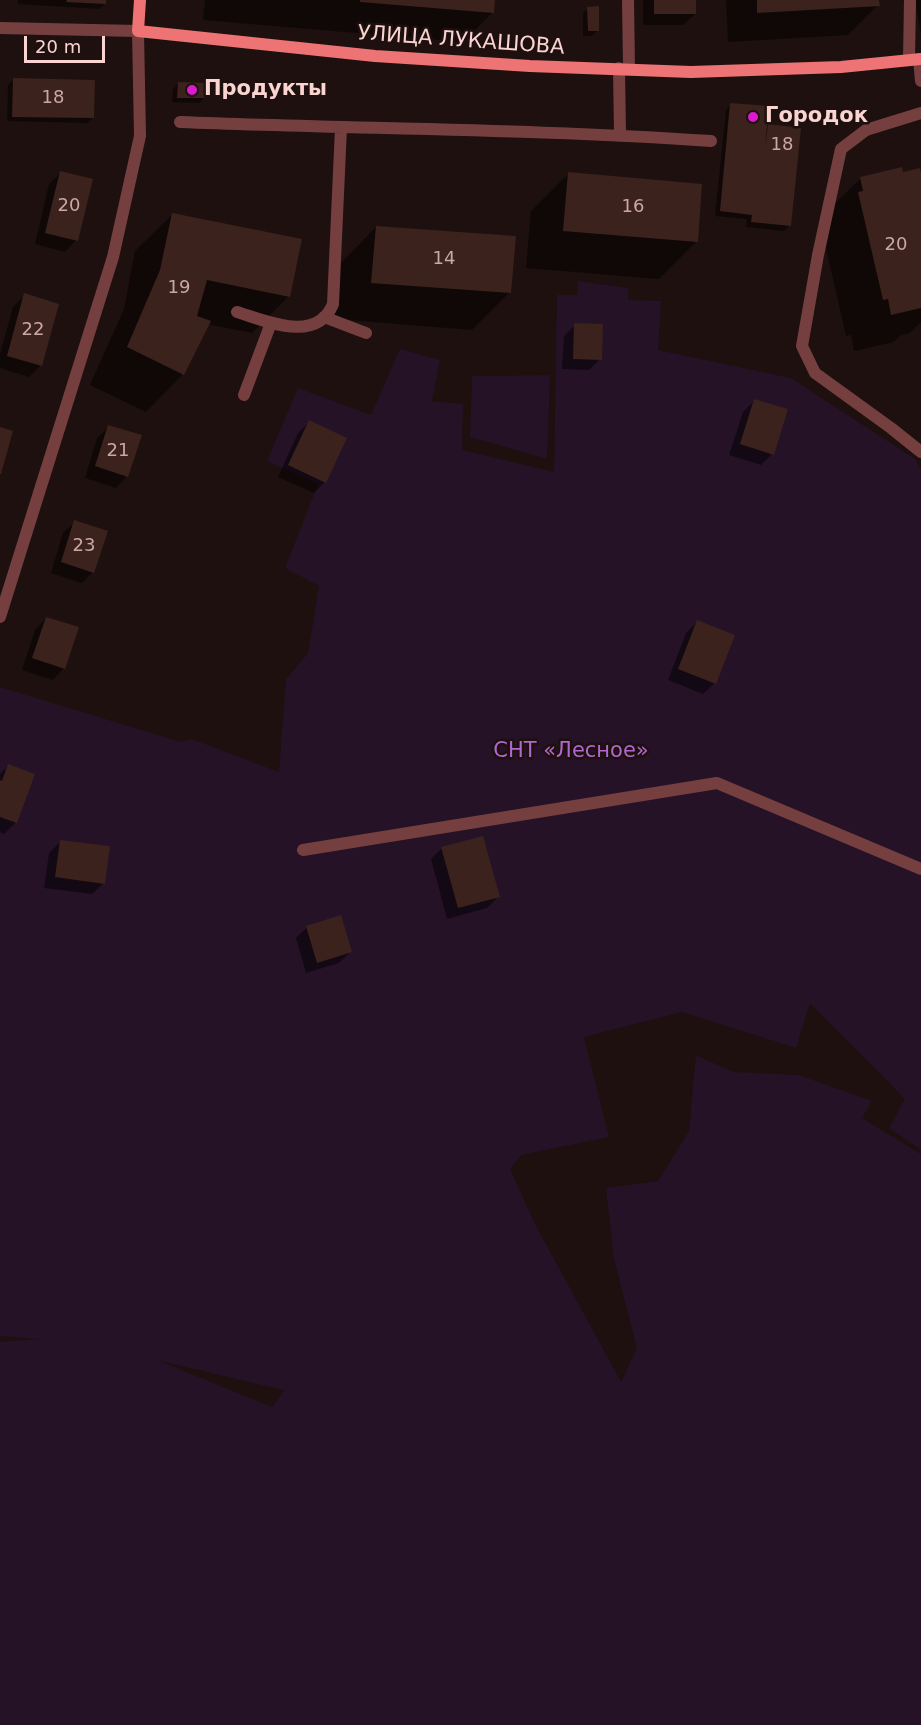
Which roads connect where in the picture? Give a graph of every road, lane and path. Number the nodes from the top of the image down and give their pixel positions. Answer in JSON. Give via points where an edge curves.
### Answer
{"nodes":[{"id":1,"x":140,"y":0,"type":"edge"},
{"id":2,"x":628,"y":0,"type":"edge"},
{"id":3,"x":910,"y":0,"type":"edge"},
{"id":4,"x":0,"y":28,"type":"edge"},
{"id":5,"x":138,"y":32,"type":"junction"},
{"id":6,"x":916,"y":59,"type":"edge"},
{"id":7,"x":624,"y":68,"type":"junction"},
{"id":8,"x":921,"y":81,"type":"edge"},
{"id":9,"x":921,"y":113,"type":"edge"},
{"id":10,"x":180,"y":122,"type":"dead end"},
{"id":11,"x":341,"y":128,"type":"junction"},
{"id":12,"x":620,"y":134,"type":"junction"},
{"id":13,"x":711,"y":141,"type":"dead end"},
{"id":14,"x":237,"y":312,"type":"dead end"},
{"id":15,"x":324,"y":317,"type":"junction"},
{"id":16,"x":271,"y":323,"type":"junction"},
{"id":17,"x":366,"y":333,"type":"dead end"},
{"id":18,"x":244,"y":395,"type":"dead end"},
{"id":19,"x":921,"y":452,"type":"edge"},
{"id":20,"x":0,"y":617,"type":"edge"},
{"id":21,"x":303,"y":850,"type":"dead end"},
{"id":22,"x":921,"y":869,"type":"edge"}],
"edges":[{"from":1,"to":5,"type":"main road"},
{"from":2,"to":7,"type":"street"},
{"from":3,"to":6,"type":"street"},
{"from":4,"to":5,"type":"street","name":"УЛИЦА ЛУКАШОВА"},
{"from":5,"to":7,"type":"main road","name":"УЛИЦА ЛУКАШОВА","via":[[375,56]]},
{"from":5,"to":20,"type":"street","via":[[140,136],[113,257]]},
{"from":6,"to":7,"type":"main road","name":"УЛИЦА ЛУКАШОВА","via":[[841,67],[690,72]]},
{"from":6,"to":8,"type":"street"},
{"from":7,"to":12,"type":"street"},
{"from":9,"to":19,"type":"street","via":[[866,130],[842,149],[802,346],[814,373]]},
{"from":10,"to":11,"type":"street"},
{"from":11,"to":12,"type":"street"},
{"from":11,"to":15,"type":"street","via":[[333,304]]},
{"from":12,"to":13,"type":"street"},
{"from":14,"to":16,"type":"street"},
{"from":15,"to":16,"type":"street","via":[[308,326]]},
{"from":15,"to":17,"type":"street"},
{"from":16,"to":18,"type":"street"},
{"from":21,"to":22,"type":"street","via":[[717,783]]}]}
